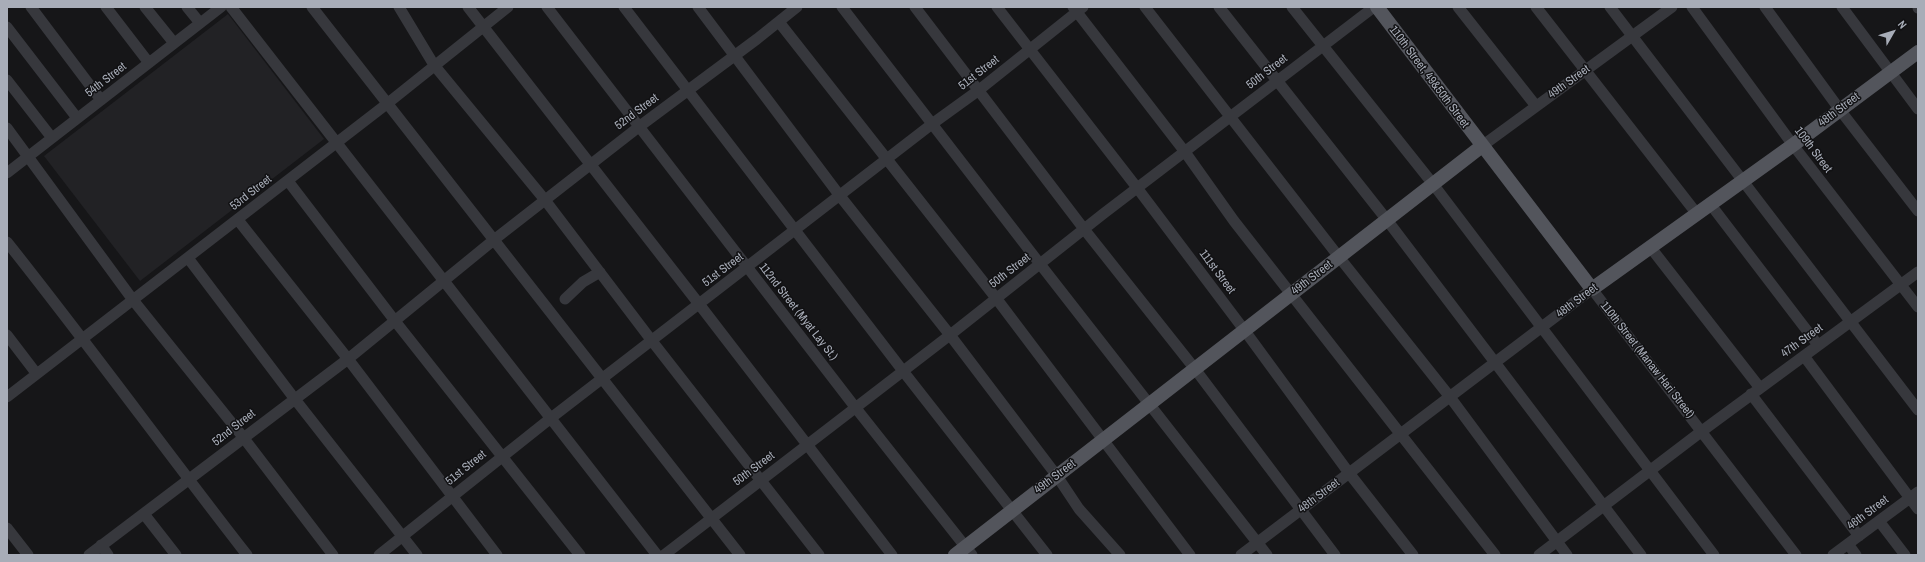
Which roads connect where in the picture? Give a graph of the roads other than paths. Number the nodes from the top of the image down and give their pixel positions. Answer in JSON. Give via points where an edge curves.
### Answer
{"nodes":[{"id":1,"x":31,"y":7,"type":"edge"},
{"id":2,"x":106,"y":7,"type":"edge"},
{"id":3,"x":145,"y":7,"type":"edge"},
{"id":4,"x":187,"y":7,"type":"edge"},
{"id":5,"x":221,"y":7,"type":"edge"},
{"id":6,"x":231,"y":7,"type":"edge"},
{"id":7,"x":312,"y":7,"type":"edge"},
{"id":8,"x":399,"y":7,"type":"edge"},
{"id":9,"x":468,"y":7,"type":"edge"},
{"id":10,"x":508,"y":7,"type":"edge"},
{"id":11,"x":547,"y":7,"type":"edge"},
{"id":12,"x":624,"y":7,"type":"edge"},
{"id":13,"x":698,"y":7,"type":"edge"},
{"id":14,"x":797,"y":7,"type":"edge"},
{"id":15,"x":842,"y":7,"type":"edge"},
{"id":16,"x":915,"y":7,"type":"edge"},
{"id":17,"x":997,"y":7,"type":"edge"},
{"id":18,"x":1145,"y":7,"type":"edge"},
{"id":19,"x":1219,"y":7,"type":"edge"},
{"id":20,"x":1292,"y":7,"type":"edge"},
{"id":21,"x":1374,"y":7,"type":"edge"},
{"id":22,"x":1377,"y":7,"type":"edge"},
{"id":23,"x":1458,"y":7,"type":"edge"},
{"id":24,"x":1536,"y":7,"type":"edge"},
{"id":25,"x":1610,"y":7,"type":"edge"},
{"id":26,"x":1672,"y":7,"type":"edge"},
{"id":27,"x":1692,"y":7,"type":"edge"},
{"id":28,"x":1765,"y":7,"type":"edge"},
{"id":29,"x":1842,"y":7,"type":"edge"},
{"id":30,"x":1078,"y":9,"type":"edge"},
{"id":31,"x":779,"y":22,"type":"junction"},
{"id":32,"x":200,"y":23,"type":"junction"},
{"id":33,"x":7,"y":27,"type":"edge"},
{"id":34,"x":482,"y":27,"type":"junction"},
{"id":35,"x":1633,"y":36,"type":"junction"},
{"id":36,"x":174,"y":43,"type":"junction"},
{"id":37,"x":1322,"y":46,"type":"junction"},
{"id":38,"x":1030,"y":48,"type":"junction"},
{"id":39,"x":1918,"y":52,"type":"edge"},
{"id":40,"x":735,"y":55,"type":"junction"},
{"id":41,"x":149,"y":63,"type":"junction"},
{"id":42,"x":434,"y":65,"type":"junction"},
{"id":43,"x":1586,"y":70,"type":"junction"},
{"id":44,"x":1891,"y":72,"type":"junction"},
{"id":45,"x":7,"y":80,"type":"edge"},
{"id":46,"x":1276,"y":81,"type":"junction"},
{"id":47,"x":688,"y":90,"type":"junction"},
{"id":48,"x":980,"y":90,"type":"junction"},
{"id":49,"x":101,"y":100,"type":"junction"},
{"id":50,"x":388,"y":103,"type":"junction"},
{"id":51,"x":1536,"y":106,"type":"junction"},
{"id":52,"x":1918,"y":109,"type":"edge"},
{"id":53,"x":1840,"y":110,"type":"junction"},
{"id":54,"x":77,"y":118,"type":"junction"},
{"id":55,"x":1230,"y":118,"type":"junction"},
{"id":56,"x":932,"y":124,"type":"junction"},
{"id":57,"x":640,"y":126,"type":"junction"},
{"id":58,"x":7,"y":128,"type":"edge"},
{"id":59,"x":52,"y":138,"type":"junction"},
{"id":60,"x":336,"y":143,"type":"junction"},
{"id":61,"x":1793,"y":145,"type":"junction"},
{"id":62,"x":1482,"y":146,"type":"junction"},
{"id":63,"x":1185,"y":152,"type":"junction"},
{"id":64,"x":28,"y":156,"type":"junction"},
{"id":65,"x":887,"y":159,"type":"junction"},
{"id":66,"x":589,"y":165,"type":"junction"},
{"id":67,"x":7,"y":173,"type":"edge"},
{"id":68,"x":1744,"y":180,"type":"junction"},
{"id":69,"x":288,"y":181,"type":"junction"},
{"id":70,"x":1434,"y":184,"type":"junction"},
{"id":71,"x":1138,"y":189,"type":"junction"},
{"id":72,"x":840,"y":196,"type":"junction"},
{"id":73,"x":545,"y":200,"type":"junction"},
{"id":74,"x":1711,"y":204,"type":"junction"},
{"id":75,"x":1918,"y":211,"type":"edge"},
{"id":76,"x":1697,"y":214,"type":"junction"},
{"id":77,"x":238,"y":220,"type":"junction"},
{"id":78,"x":1387,"y":220,"type":"junction"},
{"id":79,"x":1084,"y":229,"type":"junction"},
{"id":80,"x":795,"y":231,"type":"junction"},
{"id":81,"x":495,"y":239,"type":"junction"},
{"id":82,"x":7,"y":242,"type":"edge"},
{"id":83,"x":1651,"y":248,"type":"junction"},
{"id":84,"x":1338,"y":257,"type":"junction"},
{"id":85,"x":188,"y":258,"type":"junction"},
{"id":86,"x":1040,"y":264,"type":"junction"},
{"id":87,"x":747,"y":268,"type":"junction"},
{"id":88,"x":600,"y":272,"type":"junction"},
{"id":89,"x":1918,"y":272,"type":"edge"},
{"id":90,"x":444,"y":280,"type":"junction"},
{"id":91,"x":1901,"y":285,"type":"junction"},
{"id":92,"x":1592,"y":289,"type":"junction"},
{"id":93,"x":1292,"y":294,"type":"junction"},
{"id":94,"x":996,"y":298,"type":"junction"},
{"id":95,"x":565,"y":299,"type":"dead end"},
{"id":96,"x":133,"y":300,"type":"junction"},
{"id":97,"x":699,"y":304,"type":"junction"},
{"id":98,"x":1918,"y":307,"type":"edge"},
{"id":99,"x":394,"y":321,"type":"junction"},
{"id":100,"x":1851,"y":321,"type":"junction"},
{"id":101,"x":1541,"y":328,"type":"junction"},
{"id":102,"x":1246,"y":331,"type":"junction"},
{"id":103,"x":7,"y":335,"type":"edge"},
{"id":104,"x":950,"y":335,"type":"junction"},
{"id":105,"x":83,"y":338,"type":"junction"},
{"id":106,"x":652,"y":341,"type":"junction"},
{"id":107,"x":1818,"y":345,"type":"junction"},
{"id":108,"x":1804,"y":356,"type":"junction"},
{"id":109,"x":348,"y":359,"type":"junction"},
{"id":110,"x":1496,"y":362,"type":"junction"},
{"id":111,"x":1195,"y":369,"type":"junction"},
{"id":112,"x":903,"y":371,"type":"junction"},
{"id":113,"x":36,"y":373,"type":"junction"},
{"id":114,"x":602,"y":379,"type":"junction"},
{"id":115,"x":1756,"y":391,"type":"junction"},
{"id":116,"x":7,"y":397,"type":"edge"},
{"id":117,"x":1450,"y":397,"type":"junction"},
{"id":118,"x":294,"y":398,"type":"junction"},
{"id":119,"x":1149,"y":405,"type":"junction"},
{"id":120,"x":855,"y":407,"type":"junction"},
{"id":121,"x":1918,"y":410,"type":"edge"},
{"id":122,"x":551,"y":418,"type":"junction"},
{"id":123,"x":1702,"y":431,"type":"junction"},
{"id":124,"x":1400,"y":434,"type":"junction"},
{"id":125,"x":243,"y":437,"type":"junction"},
{"id":126,"x":1102,"y":441,"type":"junction"},
{"id":127,"x":807,"y":445,"type":"junction"},
{"id":128,"x":503,"y":456,"type":"junction"},
{"id":129,"x":1650,"y":471,"type":"junction"},
{"id":130,"x":1349,"y":473,"type":"junction"},
{"id":131,"x":1057,"y":476,"type":"junction"},
{"id":132,"x":188,"y":479,"type":"junction"},
{"id":133,"x":760,"y":481,"type":"junction"},
{"id":134,"x":1914,"y":495,"type":"edge"},
{"id":135,"x":452,"y":497,"type":"junction"},
{"id":136,"x":1603,"y":507,"type":"junction"},
{"id":137,"x":1302,"y":509,"type":"junction"},
{"id":138,"x":1918,"y":509,"type":"edge"},
{"id":139,"x":1012,"y":510,"type":"junction"},
{"id":140,"x":144,"y":514,"type":"junction"},
{"id":141,"x":712,"y":518,"type":"junction"},
{"id":142,"x":1879,"y":521,"type":"junction"},
{"id":143,"x":7,"y":528,"type":"edge"},
{"id":144,"x":402,"y":536,"type":"junction"},
{"id":145,"x":1860,"y":536,"type":"junction"},
{"id":146,"x":1556,"y":540,"type":"junction"},
{"id":147,"x":1258,"y":542,"type":"junction"},
{"id":148,"x":1848,"y":544,"type":"junction"},
{"id":149,"x":101,"y":545,"type":"junction"},
{"id":150,"x":964,"y":552,"type":"edge"},
{"id":151,"x":28,"y":555,"type":"edge"},
{"id":152,"x":88,"y":555,"type":"edge"},
{"id":153,"x":108,"y":555,"type":"edge"},
{"id":154,"x":176,"y":555,"type":"edge"},
{"id":155,"x":247,"y":555,"type":"edge"},
{"id":156,"x":333,"y":555,"type":"edge"},
{"id":157,"x":379,"y":555,"type":"edge"},
{"id":158,"x":417,"y":555,"type":"edge"},
{"id":159,"x":496,"y":555,"type":"edge"},
{"id":160,"x":580,"y":555,"type":"edge"},
{"id":161,"x":657,"y":555,"type":"edge"},
{"id":162,"x":664,"y":555,"type":"edge"},
{"id":163,"x":740,"y":555,"type":"edge"},
{"id":164,"x":819,"y":555,"type":"edge"},
{"id":165,"x":892,"y":555,"type":"edge"},
{"id":166,"x":1046,"y":555,"type":"edge"},
{"id":167,"x":1120,"y":555,"type":"edge"},
{"id":168,"x":1190,"y":555,"type":"edge"},
{"id":169,"x":1241,"y":555,"type":"edge"},
{"id":170,"x":1266,"y":555,"type":"edge"},
{"id":171,"x":1335,"y":555,"type":"edge"},
{"id":172,"x":1413,"y":555,"type":"edge"},
{"id":173,"x":1495,"y":555,"type":"edge"},
{"id":174,"x":1539,"y":555,"type":"edge"},
{"id":175,"x":1567,"y":555,"type":"edge"},
{"id":176,"x":1640,"y":555,"type":"edge"},
{"id":177,"x":1714,"y":555,"type":"edge"},
{"id":178,"x":1796,"y":555,"type":"edge"},
{"id":179,"x":1833,"y":555,"type":"edge"},
{"id":180,"x":1856,"y":555,"type":"edge"},
{"id":181,"x":1905,"y":555,"type":"edge"}],
"edges":[{"from":1,"to":49,"type":"street"},
{"from":2,"to":41,"type":"street"},
{"from":3,"to":36,"type":"street"},
{"from":4,"to":32,"type":"street"},
{"from":5,"to":32,"type":"street","name":"54th Street"},
{"from":6,"to":60,"type":"street"},
{"from":7,"to":50,"type":"street"},
{"from":8,"to":42,"type":"street"},
{"from":9,"to":34,"type":"street"},
{"from":10,"to":34,"type":"street","name":"53rd Street"},
{"from":11,"to":57,"type":"street","name":"112nd Street (Myat Lay St.)"},
{"from":12,"to":47,"type":"street"},
{"from":13,"to":40,"type":"street"},
{"from":14,"to":31,"type":"street","name":"52nd Street"},
{"from":15,"to":56,"type":"street"},
{"from":16,"to":48,"type":"street"},
{"from":17,"to":38,"type":"street","name":"111st Street"},
{"from":18,"to":55,"type":"street"},
{"from":19,"to":46,"type":"street"},
{"from":20,"to":37,"type":"street"},
{"from":21,"to":37,"type":"street","name":"50th Street"},
{"from":22,"to":62,"type":"main road","name":"110th Street, 49&50th Street"},
{"from":23,"to":51,"type":"street"},
{"from":24,"to":43,"type":"street"},
{"from":25,"to":35,"type":"street"},
{"from":26,"to":35,"type":"street","name":"49th Street"},
{"from":27,"to":61,"type":"street","name":"109th Street"},
{"from":28,"to":53,"type":"street"},
{"from":29,"to":44,"type":"street"},
{"from":30,"to":38,"type":"street","name":"51st Street"},
{"from":30,"to":63,"type":"street"},
{"from":31,"to":40,"type":"street","name":"52nd Street"},
{"from":31,"to":65,"type":"street"},
{"from":32,"to":36,"type":"street","name":"54th Street"},
{"from":33,"to":54,"type":"street"},
{"from":34,"to":42,"type":"street","name":"53rd Street"},
{"from":34,"to":66,"type":"street"},
{"from":35,"to":43,"type":"street","name":"49th Street"},
{"from":35,"to":68,"type":"street"},
{"from":36,"to":41,"type":"street","name":"54th Street"},
{"from":37,"to":46,"type":"street","name":"50th Street"},
{"from":37,"to":70,"type":"street"},
{"from":38,"to":48,"type":"street","name":"51st Street"},
{"from":38,"to":71,"type":"street","name":"111st Street"},
{"from":39,"to":44,"type":"main road","name":"48th Street"},
{"from":40,"to":47,"type":"street","name":"52nd Street"},
{"from":40,"to":72,"type":"street"},
{"from":41,"to":49,"type":"street","name":"54th Street"},
{"from":42,"to":50,"type":"street","name":"53rd Street"},
{"from":42,"to":73,"type":"street"},
{"from":43,"to":51,"type":"street","name":"49th Street"},
{"from":43,"to":76,"type":"street"},
{"from":44,"to":52,"type":"street"},
{"from":44,"to":53,"type":"main road","name":"48th Street"},
{"from":45,"to":59,"type":"street"},
{"from":46,"to":55,"type":"street","name":"50th Street"},
{"from":46,"to":78,"type":"street"},
{"from":47,"to":57,"type":"street","name":"52nd Street"},
{"from":47,"to":80,"type":"street"},
{"from":48,"to":56,"type":"street","name":"51st Street"},
{"from":48,"to":79,"type":"street"},
{"from":49,"to":54,"type":"street","name":"54th Street"},
{"from":50,"to":60,"type":"street","name":"53rd Street"},
{"from":50,"to":81,"type":"street"},
{"from":51,"to":62,"type":"street","name":"49th Street"},
{"from":53,"to":61,"type":"main road","name":"48th Street"},
{"from":53,"to":75,"type":"street"},
{"from":54,"to":59,"type":"street","name":"54th Street"},
{"from":55,"to":63,"type":"street","name":"50th Street"},
{"from":55,"to":84,"type":"street"},
{"from":56,"to":65,"type":"street","name":"51st Street"},
{"from":56,"to":86,"type":"street"},
{"from":57,"to":66,"type":"street","name":"52nd Street"},
{"from":57,"to":87,"type":"street","name":"112nd Street (Myat Lay St.)"},
{"from":58,"to":64,"type":"street"},
{"from":59,"to":64,"type":"street","name":"54th Street"},
{"from":60,"to":69,"type":"street","name":"53rd Street"},
{"from":60,"to":90,"type":"street"},
{"from":61,"to":68,"type":"main road","name":"48th Street"},
{"from":61,"to":91,"type":"street","name":"109th Street"},
{"from":62,"to":70,"type":"main road","name":"49th Street"},
{"from":62,"to":92,"type":"main road","name":"110th Street (Manaw Hari Street)"},
{"from":63,"to":71,"type":"street","name":"50th Street"},
{"from":63,"to":93,"type":"street","via":[[1234,221]]},
{"from":64,"to":67,"type":"street","name":"54th Street"},
{"from":64,"to":96,"type":"street"},
{"from":65,"to":72,"type":"street","name":"51st Street"},
{"from":65,"to":94,"type":"street"},
{"from":66,"to":73,"type":"street","name":"52nd Street"},
{"from":66,"to":97,"type":"street"},
{"from":68,"to":74,"type":"main road","name":"48th Street"},
{"from":68,"to":100,"type":"street"},
{"from":69,"to":77,"type":"street","name":"53rd Street"},
{"from":69,"to":99,"type":"street"},
{"from":70,"to":78,"type":"main road","name":"49th Street"},
{"from":70,"to":101,"type":"street"},
{"from":71,"to":79,"type":"street","name":"50th Street"},
{"from":71,"to":102,"type":"street","name":"111st Street"},
{"from":72,"to":80,"type":"street","name":"51st Street"},
{"from":72,"to":104,"type":"street"},
{"from":73,"to":81,"type":"street","name":"52nd Street"},
{"from":73,"to":88,"type":"street"},
{"from":74,"to":76,"type":"main road","name":"48th Street"},
{"from":74,"to":107,"type":"street"},
{"from":76,"to":83,"type":"main road","name":"48th Street"},
{"from":77,"to":85,"type":"street","name":"53rd Street"},
{"from":77,"to":109,"type":"street"},
{"from":78,"to":84,"type":"main road","name":"49th Street"},
{"from":78,"to":110,"type":"street"},
{"from":79,"to":86,"type":"street","name":"50th Street"},
{"from":79,"to":111,"type":"street"},
{"from":80,"to":87,"type":"street","name":"51st Street"},
{"from":80,"to":112,"type":"street"},
{"from":81,"to":90,"type":"street","name":"52nd Street"},
{"from":81,"to":114,"type":"street"},
{"from":82,"to":105,"type":"street"},
{"from":83,"to":92,"type":"main road","name":"48th Street"},
{"from":83,"to":115,"type":"street"},
{"from":84,"to":93,"type":"main road","name":"49th Street"},
{"from":84,"to":117,"type":"street"},
{"from":85,"to":96,"type":"street","name":"53rd Street"},
{"from":85,"to":118,"type":"street"},
{"from":86,"to":94,"type":"street","name":"50th Street"},
{"from":86,"to":119,"type":"street"},
{"from":87,"to":97,"type":"street","name":"51st Street"},
{"from":87,"to":120,"type":"street","name":"112nd Street (Myat Lay St.)"},
{"from":88,"to":95,"type":"street","via":[[583,282]]},
{"from":88,"to":106,"type":"street"},
{"from":89,"to":91,"type":"street","name":"47th Street"},
{"from":90,"to":99,"type":"street","name":"52nd Street"},
{"from":90,"to":122,"type":"street"},
{"from":91,"to":98,"type":"street","name":"109th Street"},
{"from":91,"to":100,"type":"street","name":"47th Street"},
{"from":92,"to":101,"type":"street","name":"48th Street"},
{"from":92,"to":123,"type":"street","name":"110th Street (Manaw Hari Street)"},
{"from":93,"to":102,"type":"main road","name":"49th Street"},
{"from":93,"to":124,"type":"street"},
{"from":94,"to":104,"type":"street","name":"50th Street"},
{"from":94,"to":126,"type":"street"},
{"from":96,"to":105,"type":"street","name":"53rd Street"},
{"from":96,"to":125,"type":"street"},
{"from":97,"to":106,"type":"street","name":"51st Street"},
{"from":97,"to":127,"type":"street"},
{"from":99,"to":109,"type":"street","name":"52nd Street"},
{"from":99,"to":128,"type":"street"},
{"from":100,"to":107,"type":"street","name":"47th Street"},
{"from":100,"to":121,"type":"street"},
{"from":101,"to":110,"type":"street","name":"48th Street"},
{"from":101,"to":129,"type":"street"},
{"from":102,"to":111,"type":"main road","name":"49th Street"},
{"from":102,"to":130,"type":"street","name":"111st Street"},
{"from":103,"to":113,"type":"street"},
{"from":104,"to":112,"type":"street","name":"50th Street"},
{"from":104,"to":131,"type":"street"},
{"from":105,"to":113,"type":"street","name":"53rd Street"},
{"from":105,"to":132,"type":"street"},
{"from":106,"to":114,"type":"street","name":"51st Street"},
{"from":106,"to":133,"type":"street"},
{"from":107,"to":108,"type":"street","name":"47th Street"},
{"from":108,"to":115,"type":"street","name":"47th Street"},
{"from":108,"to":134,"type":"street"},
{"from":109,"to":118,"type":"street","name":"52nd Street"},
{"from":109,"to":135,"type":"street"},
{"from":110,"to":117,"type":"street","name":"48th Street"},
{"from":110,"to":136,"type":"street"},
{"from":111,"to":119,"type":"main road","name":"49th Street"},
{"from":111,"to":137,"type":"street"},
{"from":112,"to":120,"type":"street","name":"50th Street"},
{"from":112,"to":139,"type":"street"},
{"from":113,"to":116,"type":"street","name":"53rd Street"},
{"from":114,"to":122,"type":"street","name":"51st Street"},
{"from":114,"to":141,"type":"street"},
{"from":115,"to":123,"type":"street","name":"47th Street"},
{"from":115,"to":145,"type":"street"},
{"from":117,"to":124,"type":"street","name":"48th Street"},
{"from":117,"to":146,"type":"street"},
{"from":118,"to":125,"type":"street","name":"52nd Street"},
{"from":118,"to":144,"type":"street"},
{"from":119,"to":126,"type":"main road","name":"49th Street"},
{"from":119,"to":147,"type":"street"},
{"from":120,"to":127,"type":"street","name":"50th Street"},
{"from":120,"to":150,"type":"street","name":"112nd Street (Myat Lay St.)"},
{"from":122,"to":128,"type":"street","name":"51st Street"},
{"from":122,"to":161,"type":"street"},
{"from":123,"to":129,"type":"street","name":"47th Street"},
{"from":123,"to":178,"type":"street","name":"110th Street (Manaw Hari Street)"},
{"from":124,"to":130,"type":"street","name":"48th Street"},
{"from":124,"to":173,"type":"street"},
{"from":125,"to":132,"type":"street","name":"52nd Street"},
{"from":125,"to":156,"type":"street"},
{"from":126,"to":131,"type":"main road","name":"49th Street"},
{"from":126,"to":168,"type":"street"},
{"from":127,"to":133,"type":"street","name":"50th Street"},
{"from":127,"to":165,"type":"street"},
{"from":128,"to":135,"type":"street","name":"51st Street"},
{"from":128,"to":160,"type":"street"},
{"from":129,"to":136,"type":"street","name":"47th Street"},
{"from":129,"to":177,"type":"street"},
{"from":130,"to":137,"type":"street","name":"48th Street"},
{"from":130,"to":172,"type":"street","name":"111st Street"},
{"from":131,"to":139,"type":"main road","name":"49th Street"},
{"from":131,"to":167,"type":"street","via":[[1079,509]]},
{"from":132,"to":140,"type":"street","name":"52nd Street"},
{"from":132,"to":155,"type":"street"},
{"from":133,"to":141,"type":"street","name":"50th Street"},
{"from":133,"to":164,"type":"street"},
{"from":134,"to":138,"type":"street"},
{"from":134,"to":142,"type":"street","name":"46th Street"},
{"from":135,"to":144,"type":"street","name":"51st Street"},
{"from":135,"to":159,"type":"street"},
{"from":136,"to":146,"type":"street","name":"47th Street"},
{"from":136,"to":176,"type":"street"},
{"from":137,"to":147,"type":"street","name":"48th Street"},
{"from":137,"to":171,"type":"street"},
{"from":139,"to":150,"type":"main road","name":"49th Street"},
{"from":139,"to":166,"type":"street"},
{"from":140,"to":149,"type":"street","name":"52nd Street"},
{"from":140,"to":154,"type":"street"},
{"from":141,"to":162,"type":"street","name":"50th Street"},
{"from":141,"to":163,"type":"street"},
{"from":142,"to":145,"type":"street","name":"46th Street"},
{"from":142,"to":181,"type":"street"},
{"from":143,"to":151,"type":"street"},
{"from":144,"to":157,"type":"street","name":"51st Street"},
{"from":144,"to":158,"type":"street"},
{"from":145,"to":148,"type":"street","name":"46th Street"},
{"from":146,"to":174,"type":"street","name":"47th Street"},
{"from":146,"to":175,"type":"street"},
{"from":147,"to":169,"type":"street","name":"48th Street"},
{"from":147,"to":170,"type":"street"},
{"from":148,"to":179,"type":"street","name":"46th Street"},
{"from":148,"to":180,"type":"street"},
{"from":149,"to":152,"type":"street","name":"52nd Street"},
{"from":149,"to":153,"type":"street"}]}
